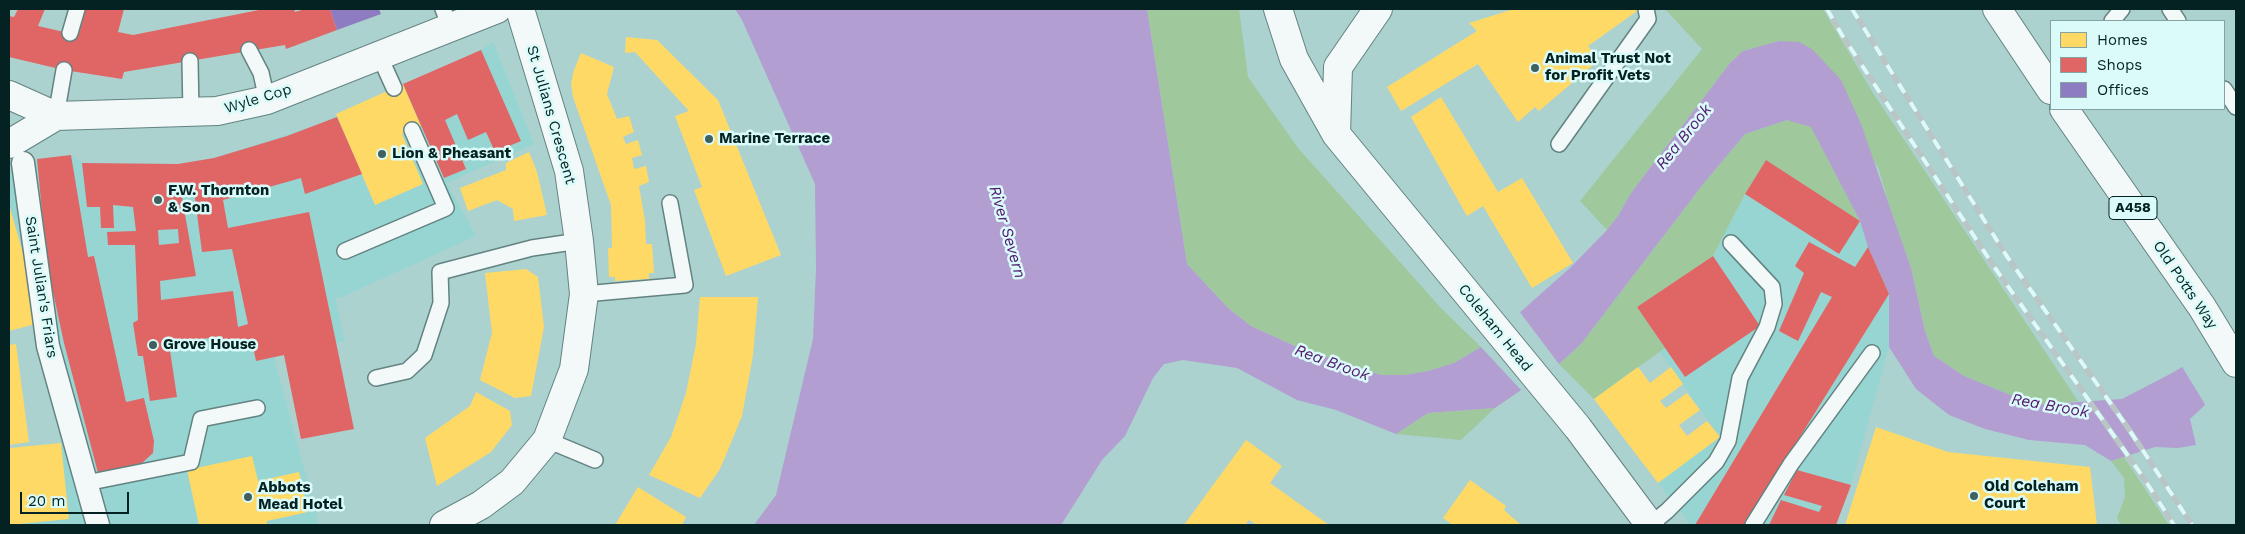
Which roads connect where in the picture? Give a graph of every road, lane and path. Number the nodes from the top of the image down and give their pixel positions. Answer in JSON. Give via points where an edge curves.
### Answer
{"nodes":[{"id":1,"x":77,"y":9,"type":"edge"},
{"id":2,"x":497,"y":9,"type":"edge"},
{"id":3,"x":520,"y":9,"type":"edge"},
{"id":4,"x":1278,"y":9,"type":"edge"},
{"id":5,"x":1378,"y":9,"type":"edge"},
{"id":6,"x":1646,"y":9,"type":"edge"},
{"id":7,"x":1997,"y":9,"type":"edge"},
{"id":8,"x":2122,"y":9,"type":"edge"},
{"id":9,"x":2170,"y":9,"type":"edge"},
{"id":10,"x":446,"y":18,"type":"edge"},
{"id":11,"x":2113,"y":20,"type":"edge"},
{"id":12,"x":2177,"y":20,"type":"edge"},
{"id":13,"x":70,"y":34,"type":"dead end"},
{"id":14,"x":249,"y":50,"type":"dead end"},
{"id":15,"x":379,"y":55,"type":"junction"},
{"id":16,"x":190,"y":61,"type":"dead end"},
{"id":17,"x":64,"y":70,"type":"dead end"},
{"id":18,"x":394,"y":88,"type":"dead end"},
{"id":19,"x":2050,"y":88,"type":"edge"},
{"id":20,"x":2225,"y":90,"type":"edge"},
{"id":21,"x":9,"y":95,"type":"edge"},
{"id":22,"x":266,"y":100,"type":"junction"},
{"id":23,"x":2236,"y":107,"type":"edge"},
{"id":24,"x":2065,"y":110,"type":"edge"},
{"id":25,"x":191,"y":112,"type":"junction"},
{"id":26,"x":56,"y":116,"type":"junction"},
{"id":27,"x":412,"y":130,"type":"dead end"},
{"id":28,"x":1336,"y":134,"type":"junction"},
{"id":29,"x":1559,"y":144,"type":"dead end"},
{"id":30,"x":16,"y":154,"type":"edge"},
{"id":31,"x":670,"y":203,"type":"dead end"},
{"id":32,"x":579,"y":241,"type":"junction"},
{"id":33,"x":1731,"y":243,"type":"dead end"},
{"id":34,"x":345,"y":251,"type":"dead end"},
{"id":35,"x":584,"y":294,"type":"junction"},
{"id":36,"x":1872,"y":354,"type":"dead end"},
{"id":37,"x":2236,"y":363,"type":"edge"},
{"id":38,"x":376,"y":378,"type":"dead end"},
{"id":39,"x":257,"y":408,"type":"dead end"},
{"id":40,"x":548,"y":440,"type":"junction"},
{"id":41,"x":595,"y":460,"type":"dead end"},
{"id":42,"x":86,"y":483,"type":"junction"},
{"id":43,"x":98,"y":525,"type":"edge"},
{"id":44,"x":444,"y":525,"type":"edge"},
{"id":45,"x":1650,"y":525,"type":"edge"},
{"id":46,"x":1753,"y":525,"type":"edge"}],
"edges":[{"from":1,"to":13,"type":"lane"},
{"from":2,"to":10,"type":"street","name":"Wyle Cop"},
{"from":3,"to":32,"type":"street","name":"St Julians Crescent","via":[[570,171]]},
{"from":4,"to":28,"type":"street","name":"Coleham Head","via":[[1294,59]]},
{"from":5,"to":28,"type":"street","via":[[1338,67]]},
{"from":6,"to":29,"type":"lane","via":[[1648,19]]},
{"from":7,"to":19,"type":"street"},
{"from":8,"to":11,"type":"lane"},
{"from":9,"to":12,"type":"lane"},
{"from":10,"to":15,"type":"street","name":"Wyle Cop"},
{"from":14,"to":22,"type":"lane","via":[[261,73]]},
{"from":15,"to":18,"type":"lane"},
{"from":15,"to":22,"type":"street","name":"Wyle Cop"},
{"from":16,"to":25,"type":"lane"},
{"from":17,"to":26,"type":"lane"},
{"from":20,"to":23,"type":"lane"},
{"from":21,"to":26,"type":"street","name":"Wyle Cop"},
{"from":22,"to":25,"type":"street","name":"Wyle Cop","via":[[217,111]]},
{"from":24,"to":37,"type":"street","name":"Old Potts Way","number":"A458","via":[[2202,307]]},
{"from":25,"to":26,"type":"street","name":"Wyle Cop"},
{"from":26,"to":30,"type":"street"},
{"from":27,"to":34,"type":"lane","via":[[446,208]]},
{"from":28,"to":45,"type":"street","name":"Coleham Head","via":[[1578,428]]},
{"from":30,"to":42,"type":"street","name":"Saint Julian's Friars","via":[[48,346]]},
{"from":31,"to":35,"type":"lane","via":[[685,285]]},
{"from":32,"to":35,"type":"street","name":"St Julians Crescent"},
{"from":32,"to":38,"type":"lane","via":[[532,248],[440,272],[441,303],[424,355],[407,371]]},
{"from":33,"to":45,"type":"lane","via":[[1772,287],[1774,304],[1767,327],[1740,378],[1728,441],[1716,462]]},
{"from":35,"to":40,"type":"street","name":"St Julians Crescent","via":[[574,369]]},
{"from":36,"to":46,"type":"lane","via":[[1791,464]]},
{"from":39,"to":42,"type":"lane","via":[[201,419],[191,462]]},
{"from":40,"to":41,"type":"lane"},
{"from":40,"to":44,"type":"street","name":"St Julians Crescent","via":[[512,482],[481,505]]},
{"from":42,"to":43,"type":"street","name":"Saint Julian's Friars"}]}
